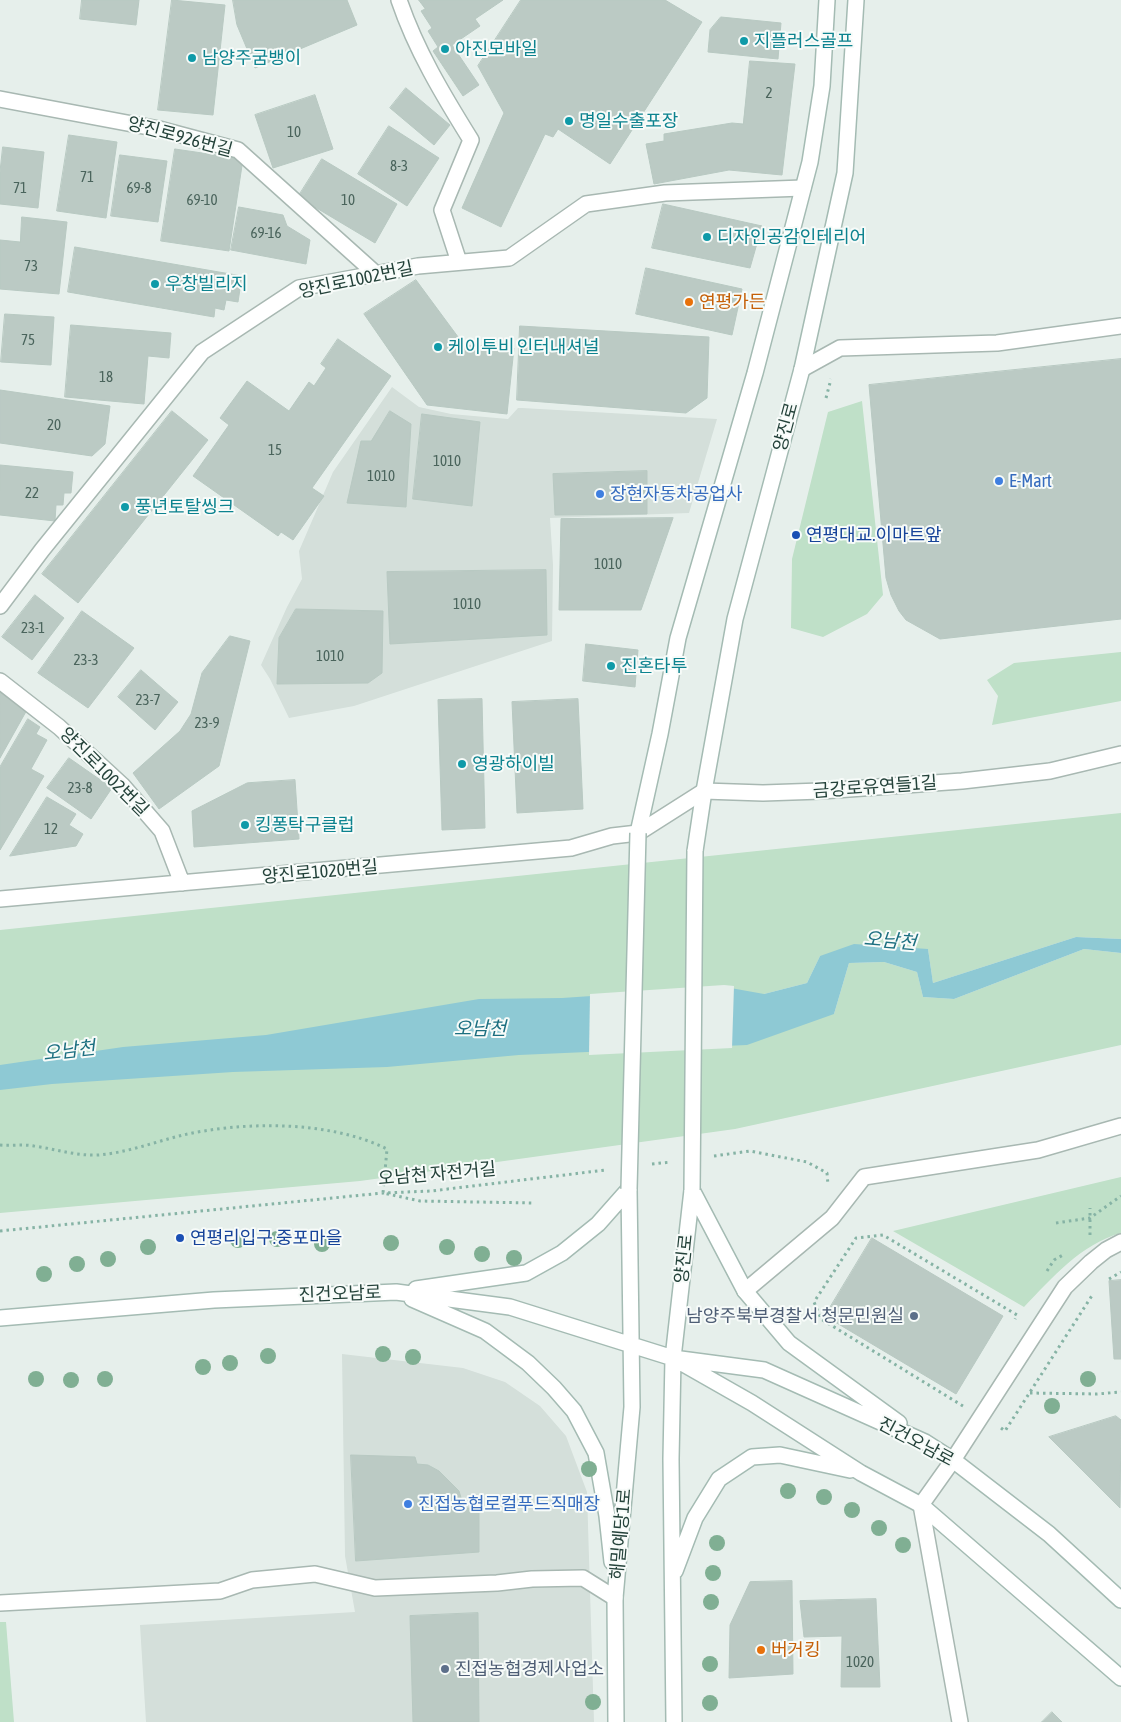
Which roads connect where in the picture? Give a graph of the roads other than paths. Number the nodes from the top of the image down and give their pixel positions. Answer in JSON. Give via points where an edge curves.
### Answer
{"nodes":[{"id":1,"x":399,"y":0,"type":"edge"},
{"id":2,"x":827,"y":0,"type":"edge"},
{"id":3,"x":856,"y":0,"type":"edge"},
{"id":4,"x":0,"y":100,"type":"edge"},
{"id":5,"x":803,"y":188,"type":"junction"},
{"id":6,"x":459,"y":262,"type":"junction"},
{"id":7,"x":376,"y":274,"type":"junction"},
{"id":8,"x":1121,"y":326,"type":"edge"},
{"id":9,"x":802,"y":369,"type":"junction"},
{"id":10,"x":0,"y":606,"type":"edge"},
{"id":11,"x":0,"y":681,"type":"edge"},
{"id":12,"x":1121,"y":754,"type":"edge"},
{"id":13,"x":704,"y":791,"type":"junction"},
{"id":14,"x":638,"y":833,"type":"junction"},
{"id":15,"x":182,"y":883,"type":"junction"},
{"id":16,"x":0,"y":899,"type":"edge"},
{"id":17,"x":1121,"y":1126,"type":"edge"},
{"id":18,"x":629,"y":1189,"type":"junction"},
{"id":19,"x":692,"y":1190,"type":"junction"},
{"id":20,"x":1121,"y":1242,"type":"edge"},
{"id":21,"x":744,"y":1291,"type":"junction"},
{"id":22,"x":396,"y":1292,"type":"junction"},
{"id":23,"x":0,"y":1318,"type":"edge"},
{"id":24,"x":632,"y":1346,"type":"junction"},
{"id":25,"x":673,"y":1358,"type":"junction"},
{"id":26,"x":924,"y":1442,"type":"junction"},
{"id":27,"x":953,"y":1460,"type":"junction"},
{"id":28,"x":862,"y":1473,"type":"junction"},
{"id":29,"x":921,"y":1506,"type":"junction"},
{"id":30,"x":672,"y":1580,"type":"junction"},
{"id":31,"x":615,"y":1598,"type":"junction"},
{"id":32,"x":1121,"y":1600,"type":"edge"},
{"id":33,"x":0,"y":1603,"type":"edge"},
{"id":34,"x":1121,"y":1678,"type":"edge"},
{"id":35,"x":616,"y":1722,"type":"edge"},
{"id":36,"x":674,"y":1722,"type":"edge"},
{"id":37,"x":960,"y":1722,"type":"edge"}],
"edges":[{"from":1,"to":6,"type":"main road","via":[[408,28],[426,64],[471,140],[442,210]]},
{"from":2,"to":5,"type":"main road","via":[[822,86]]},
{"from":3,"to":9,"type":"main road","name":"양진로","via":[[844,173]]},
{"from":4,"to":7,"type":"main road","name":"양진로926번길","via":[[159,128],[238,150]]},
{"from":5,"to":6,"type":"main road","name":"양진로1002번길","via":[[665,193],[586,204],[509,258]]},
{"from":5,"to":14,"type":"main road","via":[[752,382],[678,638]]},
{"from":6,"to":7,"type":"main road","name":"양진로1002번길"},
{"from":7,"to":10,"type":"main road","name":"양진로1002번길","via":[[299,288],[202,352]]},
{"from":8,"to":9,"type":"main road","via":[[998,343],[840,348]]},
{"from":9,"to":13,"type":"main road","name":"양진로","via":[[735,619]]},
{"from":11,"to":15,"type":"main road","name":"양진로1002번길","via":[[59,727],[122,785],[162,831]]},
{"from":12,"to":13,"type":"main road","name":"금강로유연들1길","via":[[1050,771],[962,781],[763,793]]},
{"from":13,"to":14,"type":"main road"},
{"from":13,"to":19,"type":"main road","name":"양진로","bridge":true,"via":[[695,851]]},
{"from":14,"to":15,"type":"main road","name":"양진로1020번길","via":[[612,836],[571,848]]},
{"from":14,"to":18,"type":"main road","bridge":true},
{"from":15,"to":16,"type":"main road","name":"양진로1020번길"},
{"from":17,"to":21,"type":"main road","via":[[1038,1150],[864,1177],[832,1218]]},
{"from":18,"to":22,"type":"main road","via":[[598,1224],[562,1253],[526,1273]]},
{"from":18,"to":24,"type":"main road"},
{"from":19,"to":21,"type":"main road"},
{"from":19,"to":25,"type":"main road","name":"양진로"},
{"from":20,"to":27,"type":"main road","via":[[1106,1250],[1064,1287]]},
{"from":21,"to":26,"type":"main road","via":[[789,1343]]},
{"from":22,"to":23,"type":"main road","name":"진건오남로","via":[[214,1300]]},
{"from":22,"to":24,"type":"main road","name":"진건오남로","via":[[510,1307]]},
{"from":22,"to":31,"type":"main road","via":[[485,1331],[528,1363],[574,1411],[596,1453],[607,1516]]},
{"from":24,"to":25,"type":"main road","name":"진건오남로"},
{"from":24,"to":31,"type":"main road","name":"해밀예당1로","via":[[632,1407]]},
{"from":25,"to":26,"type":"main road","name":"진건오남로","via":[[764,1370]]},
{"from":25,"to":28,"type":"main road","name":"진건오남로","via":[[752,1403]]},
{"from":25,"to":30,"type":"main road"},
{"from":26,"to":27,"type":"main road","name":"진건오남로"},
{"from":27,"to":29,"type":"main road"},
{"from":27,"to":32,"type":"main road","name":"진건오남로","via":[[1049,1534]]},
{"from":28,"to":29,"type":"main road","name":"진건오남로"},
{"from":28,"to":30,"type":"main road","via":[[780,1455],[752,1457],[719,1479],[694,1518]]},
{"from":29,"to":34,"type":"main road","name":"진건오남로"},
{"from":29,"to":37,"type":"main road"},
{"from":30,"to":36,"type":"main road"},
{"from":31,"to":33,"type":"main road","via":[[582,1578],[374,1588],[315,1574],[252,1580],[220,1591]]},
{"from":31,"to":35,"type":"main road","name":"해밀예당1로"}]}
